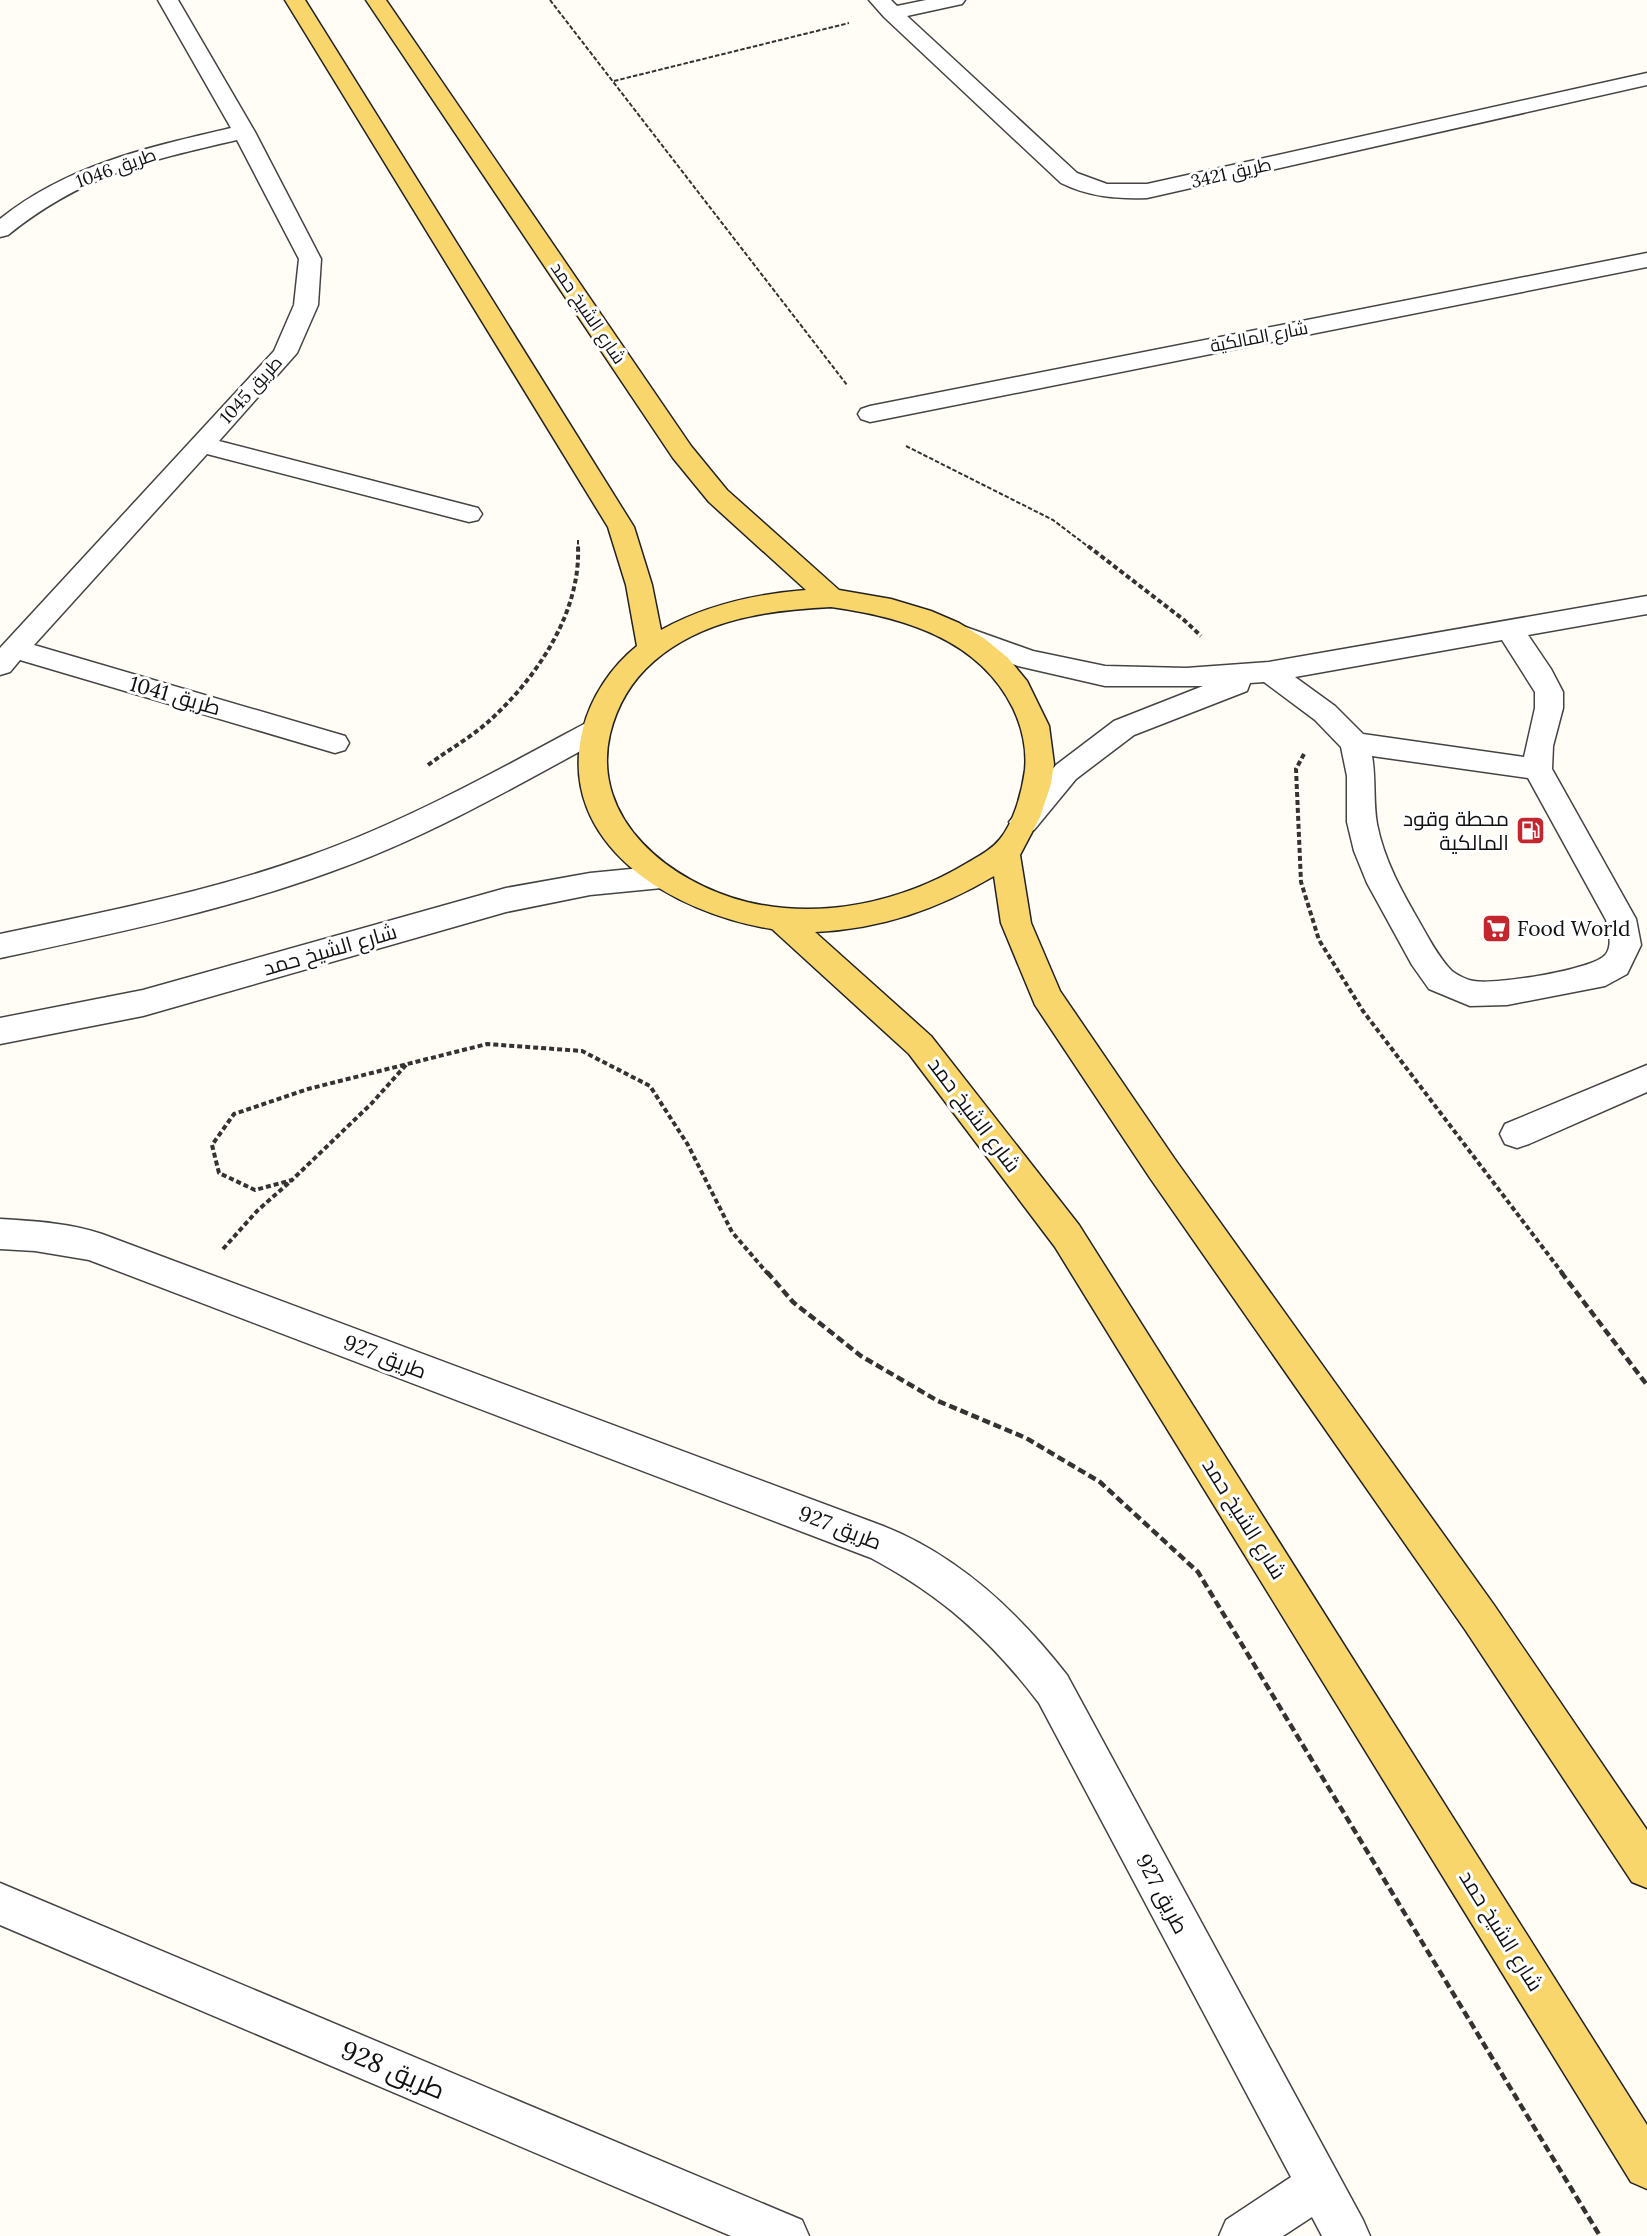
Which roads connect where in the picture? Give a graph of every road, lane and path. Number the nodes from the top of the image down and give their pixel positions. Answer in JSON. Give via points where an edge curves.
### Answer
{"nodes":[{"id":1,"x":168,"y":0,"type":"edge"},
{"id":2,"x":295,"y":0,"type":"edge"},
{"id":3,"x":376,"y":0,"type":"edge"},
{"id":4,"x":550,"y":0,"type":"edge"},
{"id":5,"x":955,"y":0,"type":"edge"},
{"id":6,"x":885,"y":6,"type":"edge"},
{"id":7,"x":1647,"y":79,"type":"edge"},
{"id":8,"x":614,"y":81,"type":"junction"},
{"id":9,"x":244,"y":132,"type":"junction"},
{"id":10,"x":0,"y":230,"type":"edge"},
{"id":11,"x":1647,"y":260,"type":"edge"},
{"id":12,"x":870,"y":414,"type":"junction"},
{"id":13,"x":201,"y":444,"type":"junction"},
{"id":14,"x":469,"y":514,"type":"dead end"},
{"id":15,"x":578,"y":537,"type":"dead end"},
{"id":16,"x":831,"y":598,"type":"junction"},
{"id":17,"x":1647,"y":605,"type":"edge"},
{"id":18,"x":1509,"y":630,"type":"junction"},
{"id":19,"x":960,"y":634,"type":"junction"},
{"id":20,"x":651,"y":650,"type":"junction"},
{"id":21,"x":7,"y":657,"type":"edge"},
{"id":22,"x":1269,"y":672,"type":"junction"},
{"id":23,"x":1325,"y":713,"type":"junction"},
{"id":24,"x":594,"y":731,"type":"junction"},
{"id":25,"x":335,"y":743,"type":"dead end"},
{"id":26,"x":1355,"y":743,"type":"junction"},
{"id":27,"x":428,"y":765,"type":"dead end"},
{"id":28,"x":1538,"y":769,"type":"junction"},
{"id":29,"x":1024,"y":822,"type":"junction"},
{"id":30,"x":1005,"y":854,"type":"junction"},
{"id":31,"x":662,"y":877,"type":"junction"},
{"id":32,"x":781,"y":919,"type":"junction"},
{"id":33,"x":0,"y":946,"type":"edge"},
{"id":34,"x":0,"y":1031,"type":"edge"},
{"id":35,"x":406,"y":1065,"type":"junction"},
{"id":36,"x":1647,"y":1078,"type":"edge"},
{"id":37,"x":1517,"y":1134,"type":"dead end"},
{"id":38,"x":292,"y":1180,"type":"junction"},
{"id":39,"x":0,"y":1234,"type":"edge"},
{"id":40,"x":200,"y":1287,"type":"junction"},
{"id":41,"x":1647,"y":1385,"type":"edge"},
{"id":42,"x":1647,"y":1867,"type":"edge"},
{"id":43,"x":0,"y":1904,"type":"edge"},
{"id":44,"x":1647,"y":2166,"type":"edge"},
{"id":45,"x":1319,"y":2186,"type":"junction"},
{"id":46,"x":786,"y":2236,"type":"edge"},
{"id":47,"x":1242,"y":2236,"type":"edge"},
{"id":48,"x":1347,"y":2236,"type":"edge"},
{"id":49,"x":1600,"y":2236,"type":"edge"}],
"edges":[{"from":1,"to":9,"type":"street","name":"طريق 1045"},
{"from":2,"to":20,"type":"main road","via":[[621,527],[639,585]]},
{"from":3,"to":16,"type":"main road","name":"شارع الشيخ حمد","via":[[682,452],[718,496]]},
{"from":4,"to":8,"type":"path"},
{"from":5,"to":6,"type":"street"},
{"from":6,"to":7,"type":"street","name":"طريق 3421","via":[[1069,178],[1084,187],[1108,192],[1147,191]]},
{"from":6,"to":8,"type":"path"},
{"from":8,"to":12,"type":"path"},
{"from":9,"to":10,"type":"street","name":"طريق 1046","via":[[89,174],[40,199]]},
{"from":9,"to":13,"type":"street","name":"طريق 1045","via":[[310,259],[306,305],[285,353]]},
{"from":11,"to":12,"type":"street","name":"شارع المالكية"},
{"from":12,"to":22,"type":"path","via":[[910,449],[1053,520],[1184,620],[1216,651]]},
{"from":13,"to":14,"type":"street"},
{"from":13,"to":21,"type":"street","name":"طريق 1045"},
{"from":15,"to":27,"type":"path","via":[[581,558],[571,605],[540,662],[494,717]]},
{"from":16,"to":19,"type":"main road","via":[[900,609]]},
{"from":16,"to":20,"type":"main road","via":[[782,600],[734,609],[689,626]]},
{"from":17,"to":18,"type":"street"},
{"from":18,"to":22,"type":"street"},
{"from":18,"to":28,"type":"street","via":[[1549,692]]},
{"from":19,"to":22,"type":"street","via":[[1028,659],[1105,676],[1186,678]]},
{"from":19,"to":29,"type":"main road","via":[[999,664],[1025,699],[1040,739],[1038,781]]},
{"from":20,"to":24,"type":"main road","via":[[625,674],[606,701]]},
{"from":21,"to":25,"type":"street","name":"طريق 1041"},
{"from":22,"to":23,"type":"street"},
{"from":22,"to":29,"type":"street","via":[[1124,728],[1066,772]]},
{"from":23,"to":26,"type":"street"},
{"from":23,"to":41,"type":"path","via":[[1296,769],[1301,882],[1320,940],[1363,1011]]},
{"from":24,"to":31,"type":"main road","via":[[591,770],[601,809],[625,846]]},
{"from":24,"to":33,"type":"street","via":[[457,805],[320,864],[172,910]]},
{"from":26,"to":28,"type":"street"},
{"from":26,"to":28,"type":"street","via":[[1361,776],[1362,822],[1382,883],[1440,980],[1470,994],[1507,993],[1594,977],[1616,965],[1626,945],[1621,919]]},
{"from":29,"to":30,"type":"main road"},
{"from":30,"to":32,"type":"main road","via":[[948,889],[897,909],[840,920]]},
{"from":30,"to":42,"type":"main road","via":[[1016,923],[1046,996],[1162,1168],[1480,1618]]},
{"from":31,"to":32,"type":"main road","via":[[717,904]]},
{"from":31,"to":34,"type":"street","name":"شارع الشيخ حمد","via":[[590,884],[506,900],[143,1003]]},
{"from":32,"to":44,"type":"main road","name":"شارع الشيخ حمد","via":[[920,1045],[1067,1236]]},
{"from":35,"to":38,"type":"path"},
{"from":35,"to":38,"type":"path","via":[[308,1089],[234,1114],[212,1144],[219,1173],[255,1190]]},
{"from":35,"to":49,"type":"path","via":[[487,1044],[582,1051],[650,1086],[688,1145],[732,1232],[793,1302],[861,1356],[938,1401],[1026,1438],[1100,1482],[1198,1572]]},
{"from":36,"to":37,"type":"street"},
{"from":38,"to":40,"type":"path","via":[[225,1246]]},
{"from":39,"to":40,"type":"street","name":"طريق 927","via":[[90,1245]]},
{"from":40,"to":45,"type":"street","name":"طريق 927","via":[[883,1544],[923,1564],[959,1589],[1017,1642],[1053,1689]]},
{"from":43,"to":46,"type":"street","name":"طريق 928"},
{"from":45,"to":47,"type":"street"},
{"from":45,"to":48,"type":"street","name":"طريق 927"}]}
